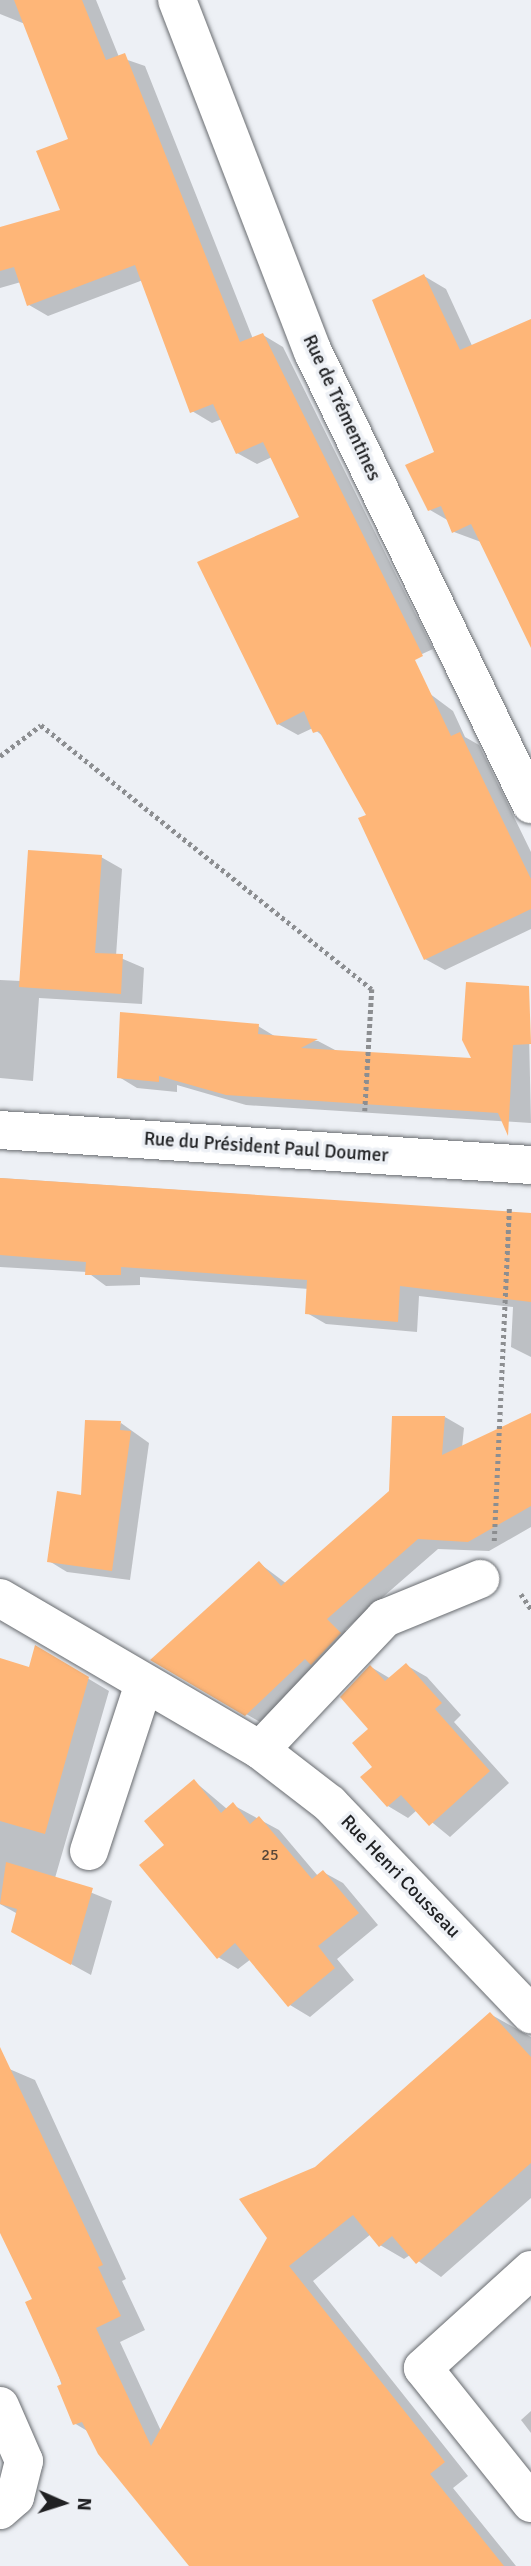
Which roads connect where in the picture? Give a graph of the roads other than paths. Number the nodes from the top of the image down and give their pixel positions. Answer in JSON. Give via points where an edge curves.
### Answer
{"nodes":[{"id":1,"x":177,"y":0,"type":"edge"},
{"id":2,"x":531,"y":804,"type":"edge"},
{"id":3,"x":0,"y":1130,"type":"edge"},
{"id":4,"x":521,"y":1165,"type":"edge"},
{"id":5,"x":496,"y":1573,"type":"road end"},
{"id":6,"x":0,"y":1598,"type":"edge"},
{"id":7,"x":144,"y":1684,"type":"junction"},
{"id":8,"x":260,"y":1750,"type":"junction"},
{"id":9,"x":89,"y":1851,"type":"dead end"},
{"id":10,"x":531,"y":2014,"type":"edge"},
{"id":11,"x":531,"y":2270,"type":"edge"},
{"id":12,"x":0,"y":2406,"type":"edge"},
{"id":13,"x":531,"y":2503,"type":"edge"},
{"id":14,"x":0,"y":2510,"type":"edge"}],
"edges":[{"from":1,"to":2,"type":"street","name":"Rue de Trémentines","via":[[313,352]]},
{"from":3,"to":4,"type":"street","name":"Rue du Président Paul Doumer"},
{"from":5,"to":8,"type":"street","via":[[385,1618]]},
{"from":6,"to":7,"type":"street","name":"Rue Henri Cousseau"},
{"from":7,"to":8,"type":"street","name":"Rue Henri Cousseau"},
{"from":7,"to":9,"type":"street"},
{"from":8,"to":10,"type":"street","name":"Rue Henri Cousseau","via":[[330,1804]]},
{"from":11,"to":13,"type":"street","via":[[422,2368]]},
{"from":12,"to":14,"type":"street","via":[[24,2461],[15,2497]]}]}
